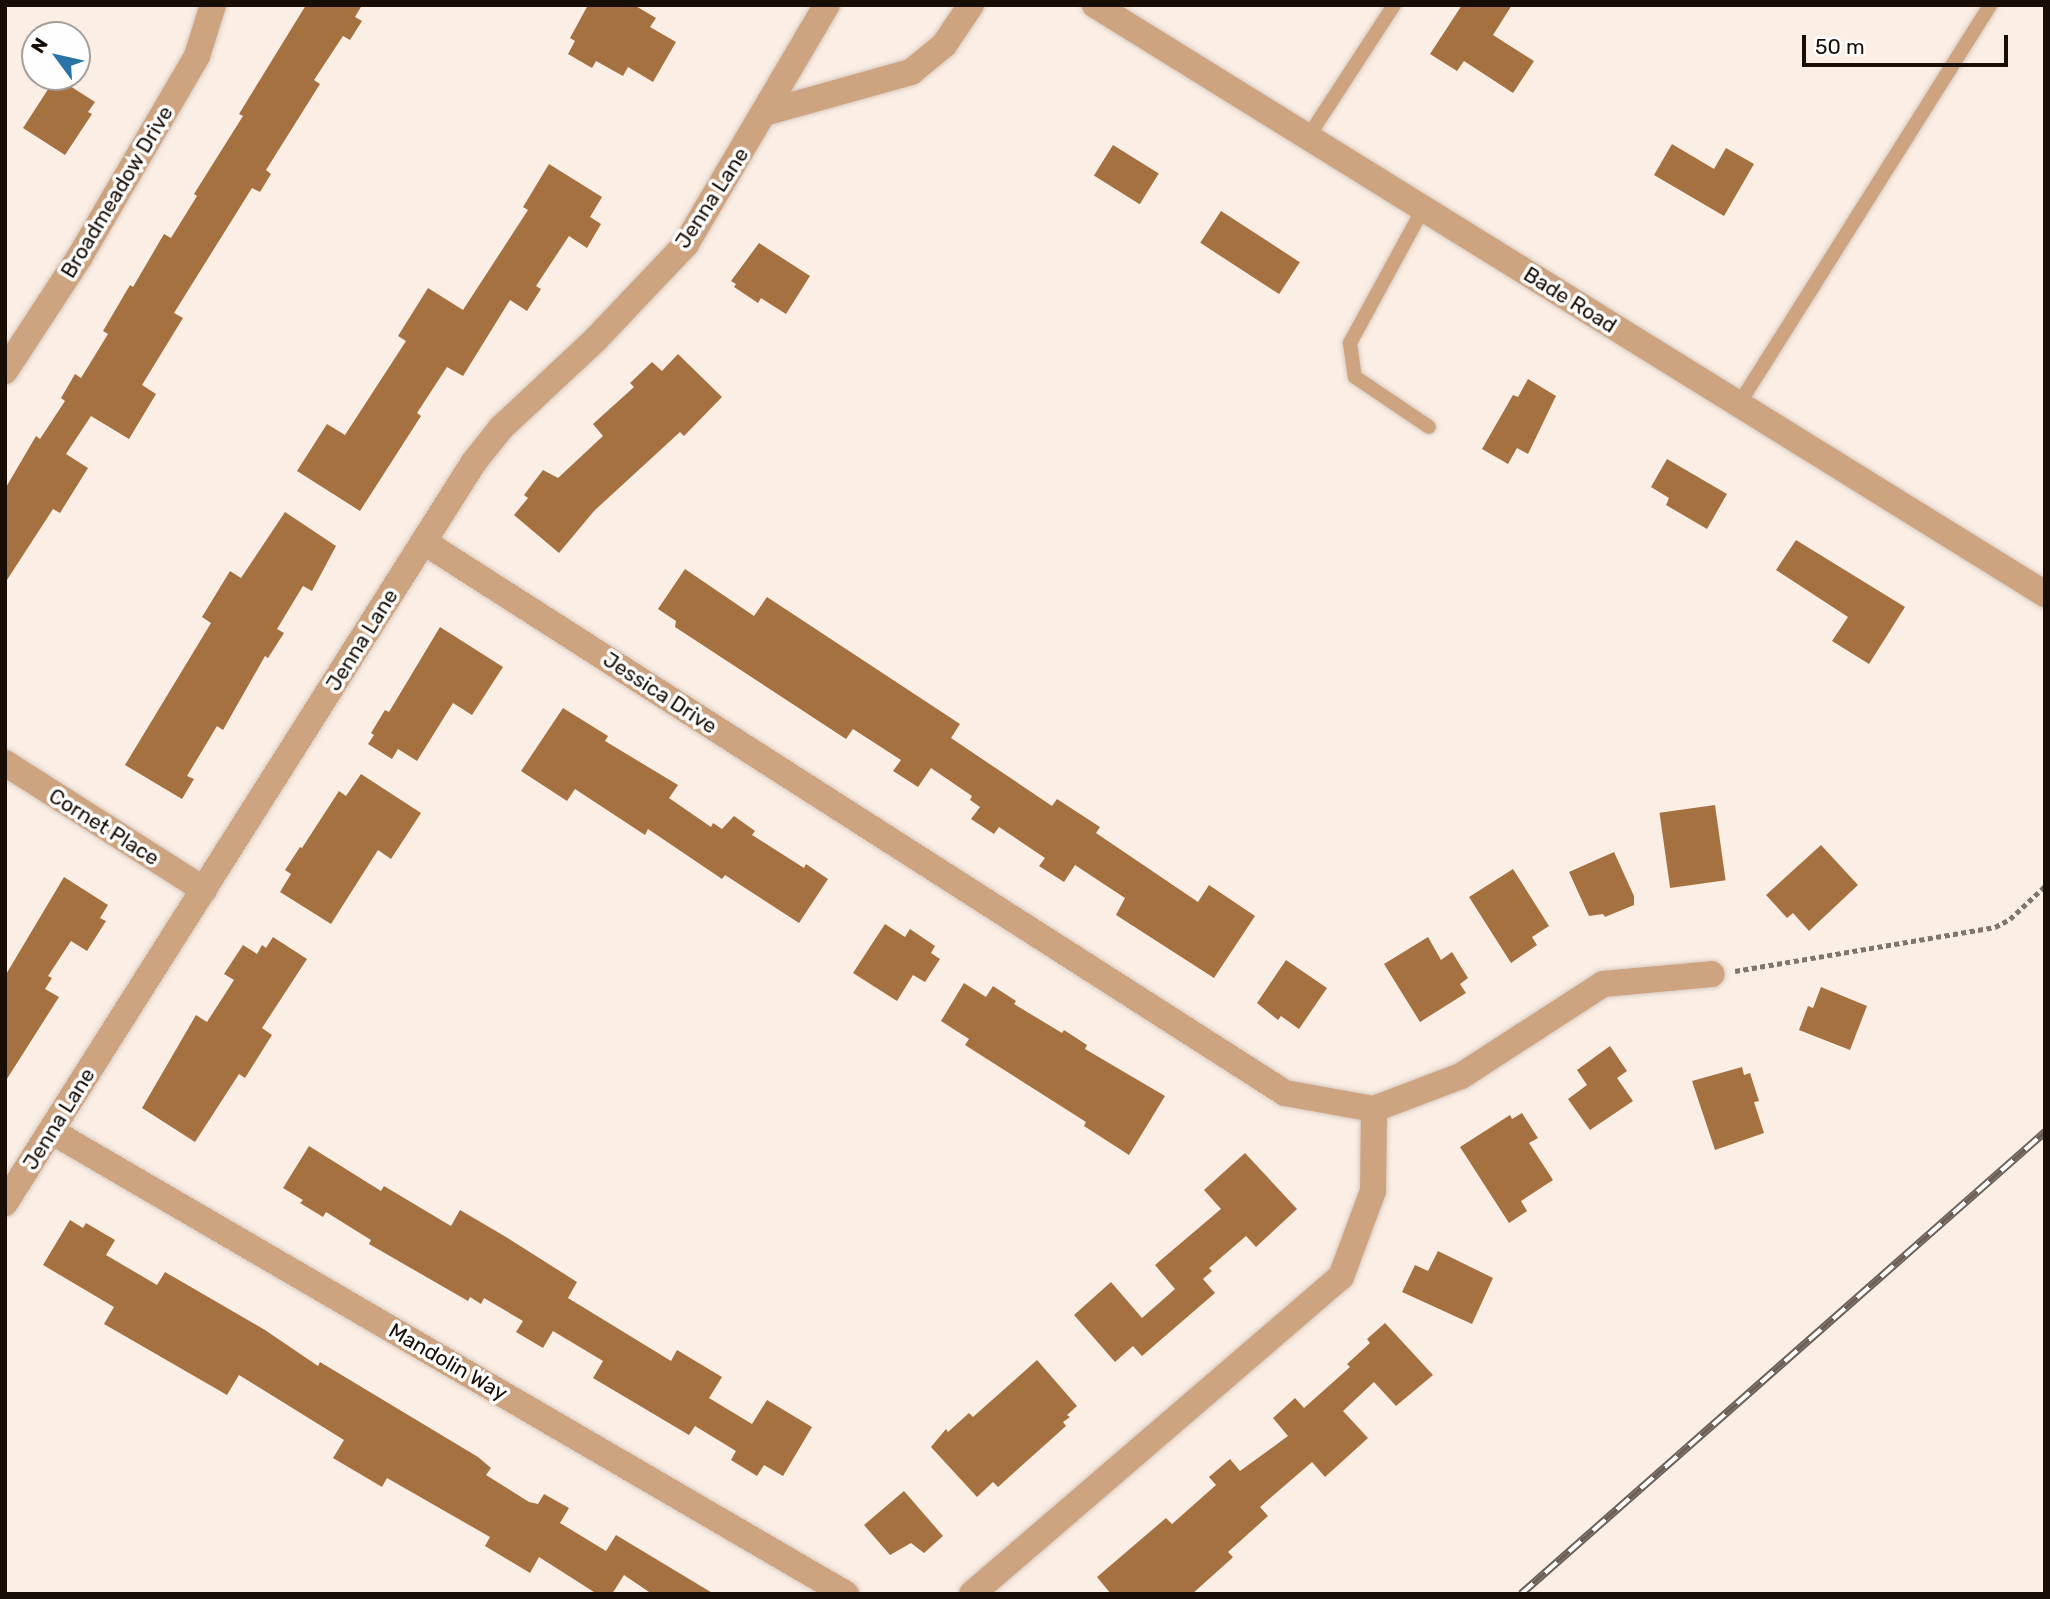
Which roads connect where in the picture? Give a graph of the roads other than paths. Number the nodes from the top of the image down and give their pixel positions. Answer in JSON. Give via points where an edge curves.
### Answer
{"nodes":[{"id":1,"x":213,"y":5,"type":"edge"},
{"id":2,"x":827,"y":5,"type":"edge"},
{"id":3,"x":971,"y":5,"type":"edge"},
{"id":4,"x":1095,"y":5,"type":"edge"},
{"id":5,"x":1394,"y":5,"type":"edge"},
{"id":6,"x":1990,"y":5,"type":"edge"},
{"id":7,"x":764,"y":113,"type":"junction"},
{"id":8,"x":1308,"y":137,"type":"junction"},
{"id":9,"x":1423,"y":209,"type":"junction"},
{"id":10,"x":8,"y":362,"type":"edge"},
{"id":11,"x":1739,"y":404,"type":"junction"},
{"id":12,"x":1429,"y":427,"type":"dead end"},
{"id":13,"x":424,"y":542,"type":"junction"},
{"id":14,"x":2045,"y":594,"type":"edge"},
{"id":15,"x":5,"y":764,"type":"edge"},
{"id":16,"x":204,"y":890,"type":"junction"},
{"id":17,"x":1712,"y":974,"type":"road end"},
{"id":18,"x":1374,"y":1110,"type":"junction"},
{"id":19,"x":51,"y":1131,"type":"junction"},
{"id":20,"x":5,"y":1203,"type":"edge"},
{"id":21,"x":846,"y":1594,"type":"edge"},
{"id":22,"x":972,"y":1594,"type":"edge"}],
"edges":[{"from":1,"to":10,"type":"street","name":"Broadmeadow Drive","via":[[197,56],[79,258]]},
{"from":2,"to":7,"type":"street","name":"Jenna Lane"},
{"from":3,"to":7,"type":"street","via":[[944,45],[911,72]]},
{"from":4,"to":8,"type":"street","name":"Bade Road"},
{"from":5,"to":8,"type":"lane"},
{"from":6,"to":11,"type":"lane"},
{"from":7,"to":13,"type":"street","name":"Jenna Lane","via":[[686,244],[596,339],[501,428]]},
{"from":8,"to":9,"type":"street","name":"Bade Road"},
{"from":9,"to":11,"type":"street","name":"Bade Road"},
{"from":9,"to":12,"type":"lane","via":[[1350,343],[1355,377]]},
{"from":11,"to":14,"type":"street","name":"Bade Road"},
{"from":13,"to":16,"type":"street","name":"Jenna Lane"},
{"from":13,"to":18,"type":"street","name":"Jessica Drive","via":[[1285,1093]]},
{"from":15,"to":16,"type":"street","name":"Cornet Place"},
{"from":16,"to":19,"type":"street","name":"Jenna Lane"},
{"from":17,"to":18,"type":"street","via":[[1603,984],[1461,1076]]},
{"from":18,"to":22,"type":"street","via":[[1373,1191],[1341,1277]]},
{"from":19,"to":20,"type":"street","name":"Jenna Lane"},
{"from":19,"to":21,"type":"street","name":"Mandolin Way"}]}
